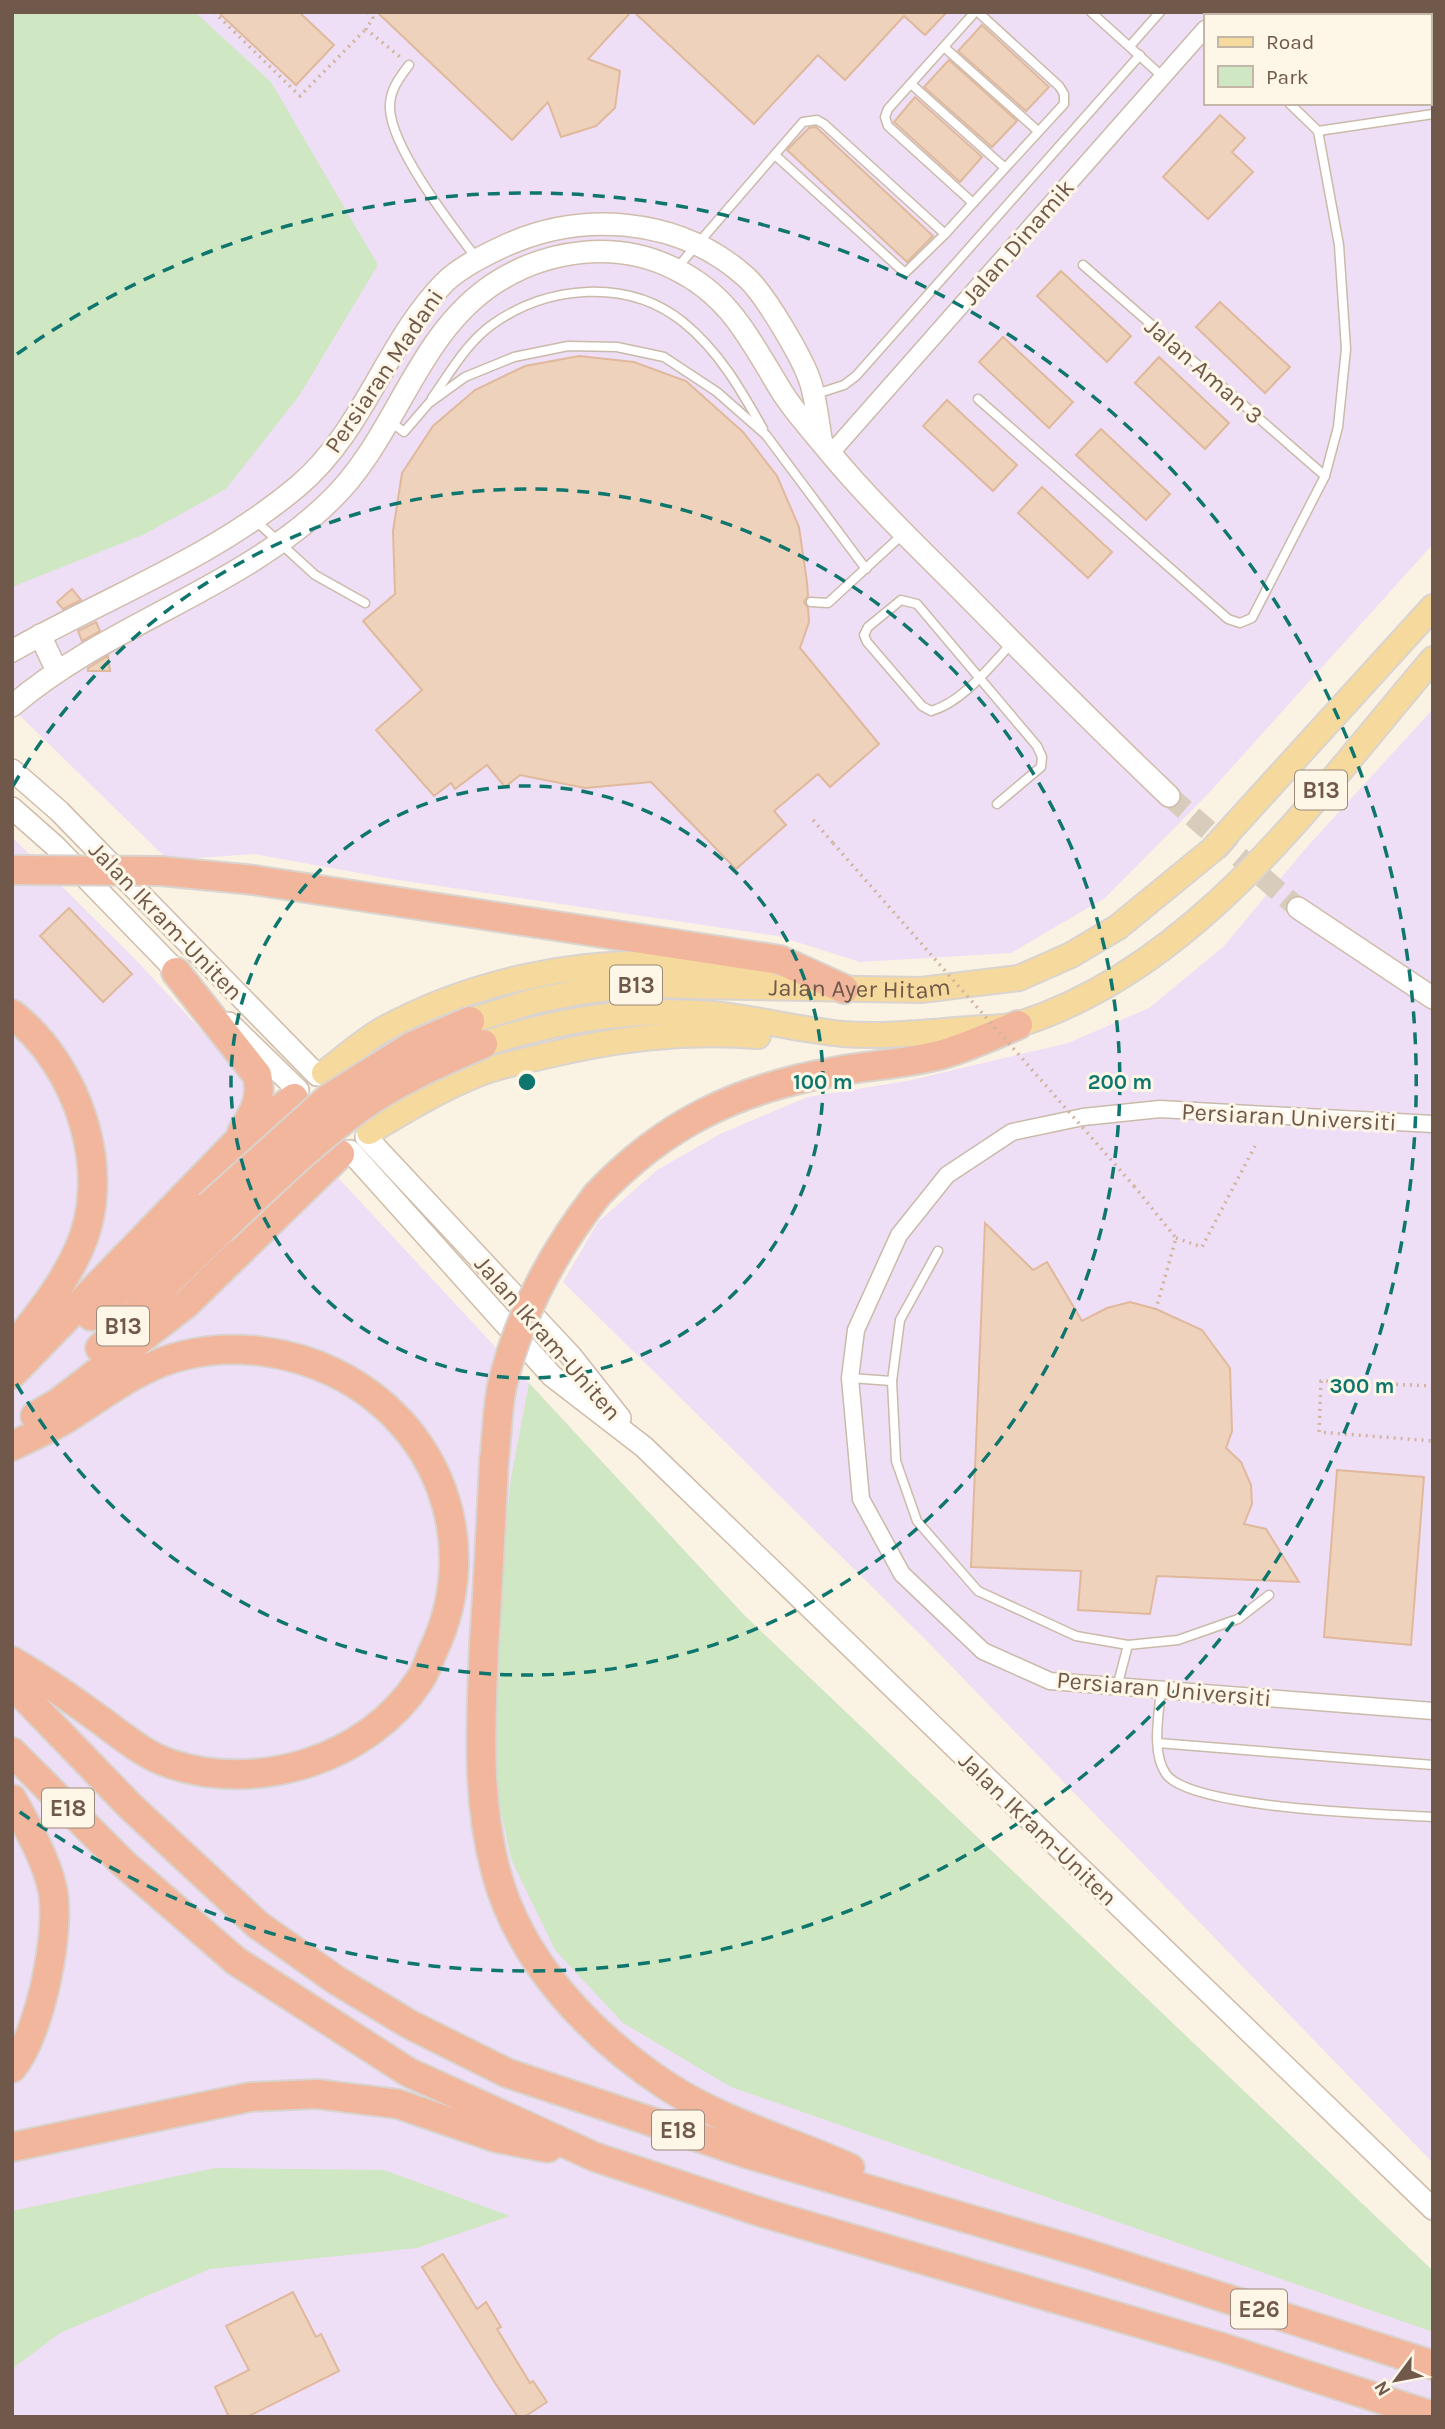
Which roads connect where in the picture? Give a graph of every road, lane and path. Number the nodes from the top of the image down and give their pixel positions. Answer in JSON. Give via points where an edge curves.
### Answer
{"nodes":[{"id":1,"x":214,"y":12,"type":"edge"},
{"id":2,"x":367,"y":12,"type":"edge"},
{"id":3,"x":977,"y":12,"type":"edge"},
{"id":4,"x":1091,"y":12,"type":"edge"},
{"id":5,"x":1160,"y":12,"type":"edge"},
{"id":6,"x":366,"y":29,"type":"junction"},
{"id":7,"x":1204,"y":30,"type":"edge"},
{"id":8,"x":1130,"y":46,"type":"junction"},
{"id":9,"x":944,"y":47,"type":"junction"},
{"id":10,"x":1140,"y":55,"type":"junction"},
{"id":11,"x":409,"y":65,"type":"joint"},
{"id":12,"x":1163,"y":77,"type":"junction"},
{"id":13,"x":911,"y":84,"type":"junction"},
{"id":14,"x":1291,"y":105,"type":"edge"},
{"id":15,"x":1433,"y":114,"type":"edge"},
{"id":16,"x":1038,"y":131,"type":"junction"},
{"id":17,"x":1318,"y":131,"type":"junction"},
{"id":18,"x":775,"y":155,"type":"junction"},
{"id":19,"x":1004,"y":167,"type":"junction"},
{"id":20,"x":973,"y":203,"type":"junction"},
{"id":21,"x":945,"y":234,"type":"junction"},
{"id":22,"x":699,"y":243,"type":"junction"},
{"id":23,"x":477,"y":259,"type":"junction"},
{"id":24,"x":1083,"y":265,"type":"dead end"},
{"id":25,"x":676,"y":269,"type":"junction"},
{"id":26,"x":495,"y":283,"type":"junction"},
{"id":27,"x":813,"y":395,"type":"junction"},
{"id":28,"x":978,"y":399,"type":"dead end"},
{"id":29,"x":429,"y":403,"type":"junction"},
{"id":30,"x":366,"y":405,"type":"junction"},
{"id":31,"x":391,"y":422,"type":"junction"},
{"id":32,"x":766,"y":435,"type":"junction"},
{"id":33,"x":826,"y":447,"type":"junction"},
{"id":34,"x":1325,"y":476,"type":"junction"},
{"id":35,"x":256,"y":521,"type":"junction"},
{"id":36,"x":904,"y":533,"type":"junction"},
{"id":37,"x":279,"y":544,"type":"junction"},
{"id":38,"x":866,"y":569,"type":"junction"},
{"id":39,"x":112,"y":600,"type":"junction"},
{"id":40,"x":811,"y":602,"type":"dead end"},
{"id":41,"x":365,"y":603,"type":"dead end"},
{"id":42,"x":1433,"y":607,"type":"edge"},
{"id":43,"x":127,"y":633,"type":"junction"},
{"id":44,"x":40,"y":635,"type":"junction"},
{"id":45,"x":1013,"y":642,"type":"junction"},
{"id":46,"x":12,"y":651,"type":"edge"},
{"id":47,"x":1433,"y":659,"type":"edge"},
{"id":48,"x":57,"y":671,"type":"junction"},
{"id":49,"x":979,"y":678,"type":"junction"},
{"id":50,"x":12,"y":706,"type":"edge"},
{"id":51,"x":12,"y":769,"type":"edge"},
{"id":52,"x":1170,"y":796,"type":"tunnel mouth"},
{"id":53,"x":998,"y":804,"type":"dead end"},
{"id":54,"x":12,"y":808,"type":"edge"},
{"id":55,"x":813,"y":820,"type":"dead end"},
{"id":56,"x":12,"y":870,"type":"edge"},
{"id":57,"x":1298,"y":908,"type":"tunnel mouth"},
{"id":58,"x":176,"y":972,"type":"junction"},
{"id":59,"x":807,"y":988,"type":"junction"},
{"id":60,"x":844,"y":989,"type":"junction"},
{"id":61,"x":1433,"y":998,"type":"edge"},
{"id":62,"x":12,"y":1014,"type":"edge"},
{"id":63,"x":1017,"y":1025,"type":"junction"},
{"id":64,"x":806,"y":1029,"type":"junction"},
{"id":65,"x":477,"y":1033,"type":"junction"},
{"id":66,"x":320,"y":1074,"type":"junction"},
{"id":67,"x":296,"y":1094,"type":"junction"},
{"id":68,"x":1433,"y":1124,"type":"edge"},
{"id":69,"x":236,"y":1143,"type":"junction"},
{"id":70,"x":356,"y":1144,"type":"junction"},
{"id":71,"x":1255,"y":1146,"type":"dead end"},
{"id":72,"x":215,"y":1218,"type":"junction"},
{"id":73,"x":1176,"y":1238,"type":"junction"},
{"id":74,"x":937,"y":1251,"type":"dead end"},
{"id":75,"x":1156,"y":1309,"type":"dead end"},
{"id":76,"x":12,"y":1349,"type":"edge"},
{"id":77,"x":12,"y":1374,"type":"edge"},
{"id":78,"x":850,"y":1378,"type":"junction"},
{"id":79,"x":892,"y":1381,"type":"junction"},
{"id":80,"x":1433,"y":1386,"type":"edge"},
{"id":81,"x":12,"y":1390,"type":"edge"},
{"id":82,"x":16,"y":1434,"type":"edge"},
{"id":83,"x":1433,"y":1441,"type":"edge"},
{"id":84,"x":1269,"y":1595,"type":"dead end"},
{"id":85,"x":1128,"y":1645,"type":"junction"},
{"id":86,"x":12,"y":1661,"type":"edge"},
{"id":87,"x":12,"y":1684,"type":"edge"},
{"id":88,"x":1117,"y":1687,"type":"junction"},
{"id":89,"x":1161,"y":1690,"type":"junction"},
{"id":90,"x":1433,"y":1711,"type":"edge"},
{"id":91,"x":1158,"y":1743,"type":"junction"},
{"id":92,"x":12,"y":1752,"type":"edge"},
{"id":93,"x":1433,"y":1765,"type":"edge"},
{"id":94,"x":12,"y":1799,"type":"edge"},
{"id":95,"x":1433,"y":1817,"type":"edge"},
{"id":96,"x":12,"y":2067,"type":"edge"},
{"id":97,"x":12,"y":2147,"type":"edge"},
{"id":98,"x":595,"y":2157,"type":"junction"},
{"id":99,"x":1433,"y":2209,"type":"edge"},
{"id":100,"x":956,"y":2214,"type":"junction"},
{"id":101,"x":1085,"y":2253,"type":"joint"},
{"id":102,"x":1072,"y":2304,"type":"joint"},
{"id":103,"x":1433,"y":2365,"type":"edge"},
{"id":104,"x":1433,"y":2416,"type":"edge"}],
"edges":[{"from":1,"to":6,"type":"path","via":[[300,96]]},
{"from":2,"to":6,"type":"path","via":[[373,18]]},
{"from":3,"to":9,"type":"lane"},
{"from":3,"to":16,"type":"lane","via":[[1064,94],[1064,104]]},
{"from":4,"to":8,"type":"lane"},
{"from":5,"to":8,"type":"lane"},
{"from":6,"to":11,"type":"path"},
{"from":7,"to":12,"type":"street","name":"Jalan Dinamik"},
{"from":8,"to":10,"type":"lane"},
{"from":9,"to":13,"type":"lane"},
{"from":9,"to":16,"type":"lane"},
{"from":10,"to":12,"type":"lane"},
{"from":10,"to":27,"type":"lane","via":[[856,376],[844,386]]},
{"from":11,"to":23,"type":"lane","via":[[394,85],[390,108],[395,131]]},
{"from":12,"to":33,"type":"street","name":"Jalan Dinamik"},
{"from":13,"to":19,"type":"lane"},
{"from":13,"to":20,"type":"lane","via":[[888,109],[888,126]]},
{"from":14,"to":17,"type":"lane"},
{"from":15,"to":17,"type":"lane"},
{"from":16,"to":19,"type":"lane"},
{"from":17,"to":34,"type":"lane","via":[[1339,245],[1346,349],[1338,427]]},
{"from":18,"to":21,"type":"lane","via":[[803,122],[817,120]]},
{"from":18,"to":21,"type":"lane","via":[[905,273]]},
{"from":18,"to":22,"type":"lane"},
{"from":19,"to":20,"type":"lane"},
{"from":20,"to":21,"type":"lane"},
{"from":22,"to":23,"type":"street","name":"Persiaran Madani","via":[[633,225],[587,223],[530,234]]},
{"from":22,"to":25,"type":"lane"},
{"from":22,"to":27,"type":"street","name":"Persiaran Madani","via":[[747,278],[788,337]]},
{"from":23,"to":26,"type":"street"},
{"from":23,"to":30,"type":"street","name":"Persiaran Madani","via":[[445,282],[411,325]]},
{"from":24,"to":34,"type":"lane","name":"Jalan Aman 3"},
{"from":25,"to":26,"type":"street","name":"Persiaran Madani","via":[[628,252],[583,252],[534,262]]},
{"from":25,"to":33,"type":"street","name":"Persiaran Madani","via":[[725,303],[783,395]]},
{"from":26,"to":31,"type":"street","name":"Persiaran Madani","via":[[463,307],[434,341]]},
{"from":27,"to":33,"type":"street","name":"Persiaran Madani"},
{"from":28,"to":34,"type":"lane","via":[[1228,619],[1240,623],[1252,618]]},
{"from":29,"to":31,"type":"lane","via":[[404,432]]},
{"from":29,"to":32,"type":"lane","via":[[465,377],[514,357],[568,346],[617,347],[664,357],[717,392]]},
{"from":29,"to":32,"type":"lane","via":[[491,325],[526,304],[565,292],[606,292],[646,302],[682,321],[737,382]]},
{"from":30,"to":31,"type":"street"},
{"from":30,"to":35,"type":"street","name":"Persiaran Madani","via":[[344,439],[303,482]]},
{"from":31,"to":37,"type":"street","name":"Persiaran Madani","via":[[330,502]]},
{"from":32,"to":38,"type":"lane"},
{"from":33,"to":36,"type":"street"},
{"from":35,"to":37,"type":"lane"},
{"from":35,"to":39,"type":"street","name":"Persiaran Madani"},
{"from":36,"to":38,"type":"lane"},
{"from":36,"to":45,"type":"street"},
{"from":37,"to":41,"type":"lane","via":[[315,575]]},
{"from":37,"to":43,"type":"street","name":"Persiaran Madani"},
{"from":38,"to":40,"type":"lane","via":[[828,603]]},
{"from":39,"to":43,"type":"street"},
{"from":39,"to":44,"type":"street","name":"Persiaran Madani"},
{"from":42,"to":60,"type":"main road","name":"Jalan Ayer Hitam","number":"B13","via":[[1212,850],[1118,927],[1019,978],[921,990]]},
{"from":43,"to":48,"type":"street","name":"Persiaran Madani"},
{"from":44,"to":46,"type":"street","name":"Persiaran Madani"},
{"from":44,"to":48,"type":"street"},
{"from":45,"to":49,"type":"lane"},
{"from":45,"to":52,"type":"street"},
{"from":47,"to":63,"type":"main road","name":"Jalan Ayer Hitam","number":"B13","via":[[1261,858],[1204,916],[1136,969]]},
{"from":48,"to":50,"type":"street","name":"Persiaran Madani"},
{"from":49,"to":49,"type":"lane","via":[[942,708],[931,711],[864,635],[901,600],[910,600]]},
{"from":49,"to":53,"type":"lane","via":[[1042,757],[1041,766]]},
{"from":51,"to":66,"type":"street","name":"Jalan Ikram-Uniten"},
{"from":54,"to":58,"type":"street","name":"Jalan Ikram-Uniten","via":[[55,846]]},
{"from":55,"to":73,"type":"path","bridge":true},
{"from":56,"to":60,"type":"highway","bridge":true,"via":[[161,871],[254,880],[780,960]]},
{"from":57,"to":61,"type":"street"},
{"from":58,"to":67,"type":"street","name":"Jalan Ikram-Uniten"},
{"from":58,"to":69,"type":"highway","via":[[257,1075],[258,1105]]},
{"from":59,"to":60,"type":"main road","name":"Jalan Ayer Hitam","number":"B13"},
{"from":59,"to":65,"type":"main road","name":"Jalan Ayer Hitam","number":"B13","via":[[637,985],[585,991],[534,1001]]},
{"from":59,"to":66,"type":"main road","via":[[776,976],[676,965],[575,970],[495,985],[443,1002],[383,1030]]},
{"from":62,"to":76,"type":"highway","via":[[52,1055],[77,1100],[90,1149],[93,1200],[79,1250],[38,1317]]},
{"from":63,"to":64,"type":"main road","name":"Jalan Ayer Hitam","number":"B13","via":[[888,1035]]},
{"from":63,"to":100,"type":"highway","bridge":true,"via":[[944,1054],[777,1083],[718,1105],[668,1132],[629,1161],[562,1239],[518,1331],[502,1389],[494,1461],[480,1735],[483,1800],[496,1873],[523,1937],[563,1995],[607,2043],[669,2087],[720,2114]]},
{"from":64,"to":65,"type":"main road","name":"Jalan Ayer Hitam","number":"B13","via":[[713,1014],[651,1011]]},
{"from":64,"to":70,"type":"main road","via":[[781,1037],[715,1033],[592,1044],[479,1074],[405,1110]]},
{"from":65,"to":72,"type":"highway","number":"B13","bridge":true,"via":[[412,1046],[329,1098]]},
{"from":66,"to":67,"type":"street"},
{"from":66,"to":70,"type":"street","via":[[349,1076],[360,1084],[372,1107]]},
{"from":67,"to":69,"type":"highway"},
{"from":67,"to":70,"type":"street","via":[[292,1123],[304,1145],[315,1152]]},
{"from":68,"to":78,"type":"street","name":"Persiaran Universiti","via":[[1160,1109],[1083,1117],[1012,1132],[947,1175],[899,1235],[856,1330]]},
{"from":69,"to":77,"type":"highway"},
{"from":70,"to":82,"type":"highway","via":[[186,1304]]},
{"from":70,"to":99,"type":"street","name":"Jalan Ikram-Uniten","via":[[552,1376],[644,1447]]},
{"from":71,"to":73,"type":"path","via":[[1202,1247]]},
{"from":72,"to":81,"type":"highway","number":"B13"},
{"from":72,"to":82,"type":"highway","number":"B13"},
{"from":73,"to":75,"type":"path"},
{"from":74,"to":79,"type":"lane","via":[[900,1320]]},
{"from":78,"to":79,"type":"lane"},
{"from":78,"to":88,"type":"street","name":"Persiaran Universiti","via":[[861,1499],[902,1574],[983,1651],[1050,1681]]},
{"from":79,"to":85,"type":"lane","via":[[896,1461],[916,1521],[978,1591],[1076,1636]]},
{"from":80,"to":83,"type":"path","via":[[1321,1381],[1319,1432]]},
{"from":82,"to":86,"type":"highway","via":[[74,1414],[140,1370],[186,1354],[233,1349],[272,1352],[323,1367],[392,1410],[420,1446],[444,1491],[454,1538],[453,1590],[442,1633],[419,1681],[377,1727],[307,1765],[263,1773],[219,1773],[171,1764],[135,1746]]},
{"from":84,"to":85,"type":"lane","via":[[1238,1619],[1178,1640]]},
{"from":85,"to":88,"type":"lane"},
{"from":87,"to":100,"type":"highway","number":"E18","via":[[130,1806],[258,1926],[409,2024],[520,2078],[748,2154]]},
{"from":88,"to":89,"type":"street","name":"Persiaran Universiti"},
{"from":89,"to":90,"type":"street","name":"Persiaran Universiti"},
{"from":89,"to":91,"type":"lane"},
{"from":91,"to":93,"type":"lane"},
{"from":91,"to":95,"type":"lane","via":[[1161,1764],[1175,1783],[1217,1796]]},
{"from":92,"to":98,"type":"highway","number":"E18","via":[[124,1864],[236,1961],[408,2072]]},
{"from":94,"to":96,"type":"highway","via":[[53,1888],[45,1990],[32,2033]]},
{"from":97,"to":98,"type":"highway","via":[[250,2096],[317,2094],[398,2105],[497,2138]]},
{"from":98,"to":102,"type":"highway","number":"E18","via":[[764,2213]]},
{"from":100,"to":101,"type":"highway","number":"E18"},
{"from":101,"to":103,"type":"highway","number":"E26"},
{"from":102,"to":104,"type":"highway","number":"E26"}]}
